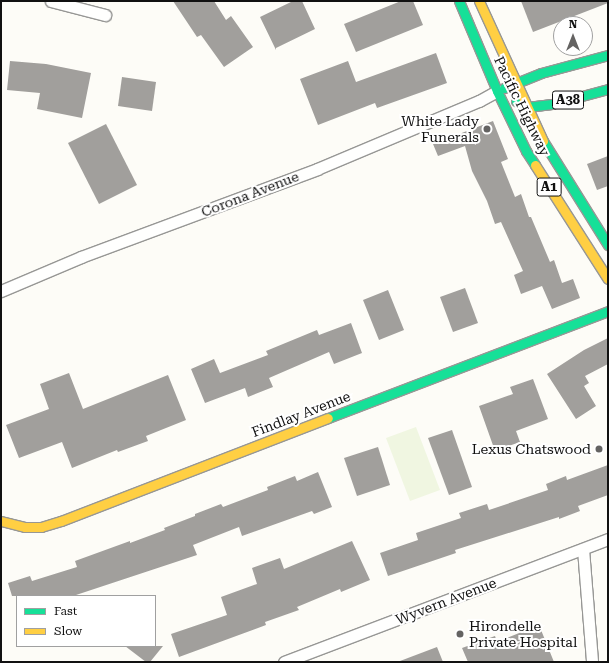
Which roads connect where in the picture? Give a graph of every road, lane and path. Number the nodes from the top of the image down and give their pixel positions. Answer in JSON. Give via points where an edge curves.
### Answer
{"nodes":[{"id":1,"x":51,"y":1,"type":"edge"},
{"id":2,"x":458,"y":1,"type":"edge"},
{"id":3,"x":479,"y":1,"type":"edge"},
{"id":4,"x":106,"y":15,"type":"dead end"},
{"id":5,"x":608,"y":55,"type":"edge"},
{"id":6,"x":515,"y":83,"type":"junction"},
{"id":7,"x":608,"y":89,"type":"edge"},
{"id":8,"x":497,"y":91,"type":"junction"},
{"id":9,"x":527,"y":107,"type":"junction"},
{"id":10,"x":608,"y":245,"type":"edge"},
{"id":11,"x":608,"y":279,"type":"edge"},
{"id":12,"x":1,"y":291,"type":"edge"},
{"id":13,"x":608,"y":312,"type":"edge"},
{"id":14,"x":1,"y":521,"type":"edge"},
{"id":15,"x":608,"y":539,"type":"edge"},
{"id":16,"x":583,"y":549,"type":"junction"},
{"id":17,"x":284,"y":662,"type":"edge"},
{"id":18,"x":592,"y":662,"type":"edge"}],
"edges":[{"from":1,"to":4,"type":"street"},
{"from":2,"to":8,"type":"main road","name":"Pacific Highway","number":"A1"},
{"from":3,"to":6,"type":"main road","name":"Pacific Highway","number":"A1"},
{"from":5,"to":6,"type":"main road","number":"A38","via":[[541,73]]},
{"from":6,"to":8,"type":"main road","number":"A38"},
{"from":6,"to":9,"type":"main road","name":"Pacific Highway","number":"A1"},
{"from":7,"to":9,"type":"main road","number":"A38","via":[[559,103]]},
{"from":8,"to":9,"type":"main road"},
{"from":8,"to":11,"type":"main road","name":"Pacific Highway","number":"A1","via":[[532,161]]},
{"from":8,"to":12,"type":"street","name":"Corona Avenue","via":[[480,101],[317,169],[81,257]]},
{"from":9,"to":10,"type":"main road","name":"Pacific Highway","number":"A1","via":[[551,154]]},
{"from":13,"to":14,"type":"main road","name":"Findlay Avenue","via":[[61,521],[41,526]]},
{"from":15,"to":16,"type":"street","name":"Wyvern Avenue"},
{"from":16,"to":17,"type":"street","name":"Wyvern Avenue"},
{"from":16,"to":18,"type":"street"}]}
